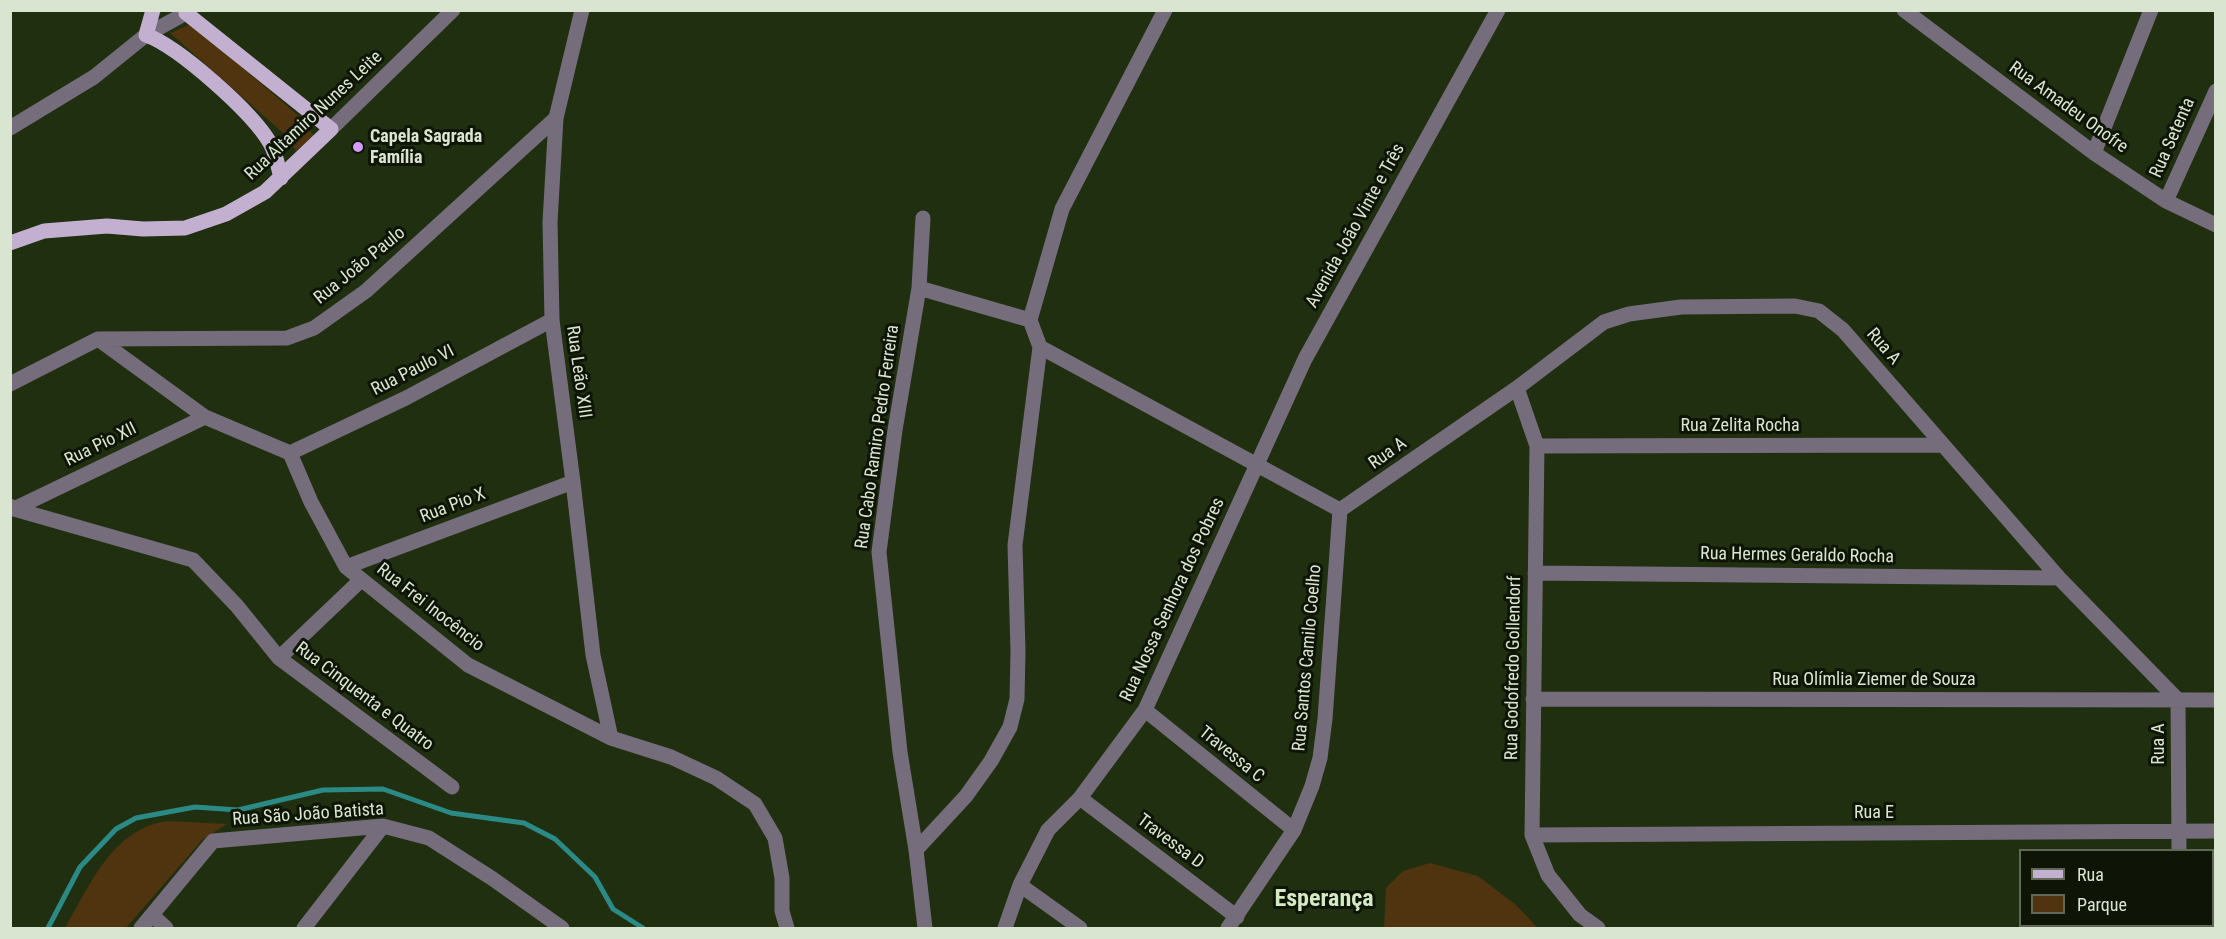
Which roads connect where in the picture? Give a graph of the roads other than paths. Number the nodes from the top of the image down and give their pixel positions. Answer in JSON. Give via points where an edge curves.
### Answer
{"nodes":[{"id":1,"x":153,"y":10,"type":"edge"},
{"id":2,"x":453,"y":10,"type":"edge"},
{"id":3,"x":582,"y":10,"type":"edge"},
{"id":4,"x":1165,"y":10,"type":"edge"},
{"id":5,"x":1498,"y":10,"type":"edge"},
{"id":6,"x":1904,"y":10,"type":"edge"},
{"id":7,"x":2151,"y":10,"type":"edge"},
{"id":8,"x":187,"y":12,"type":"edge"},
{"id":9,"x":146,"y":35,"type":"junction"},
{"id":10,"x":2216,"y":91,"type":"edge"},
{"id":11,"x":556,"y":118,"type":"junction"},
{"id":12,"x":10,"y":128,"type":"edge"},
{"id":13,"x":331,"y":129,"type":"junction"},
{"id":14,"x":2094,"y":153,"type":"junction"},
{"id":15,"x":281,"y":178,"type":"junction"},
{"id":16,"x":2166,"y":201,"type":"junction"},
{"id":17,"x":923,"y":218,"type":"dead end"},
{"id":18,"x":2216,"y":225,"type":"edge"},
{"id":19,"x":10,"y":243,"type":"edge"},
{"id":20,"x":919,"y":288,"type":"junction"},
{"id":21,"x":552,"y":320,"type":"junction"},
{"id":22,"x":1030,"y":320,"type":"junction"},
{"id":23,"x":98,"y":339,"type":"junction"},
{"id":24,"x":1040,"y":347,"type":"junction"},
{"id":25,"x":10,"y":384,"type":"edge"},
{"id":26,"x":1517,"y":388,"type":"junction"},
{"id":27,"x":205,"y":417,"type":"junction"},
{"id":28,"x":1943,"y":445,"type":"junction"},
{"id":29,"x":1537,"y":447,"type":"junction"},
{"id":30,"x":290,"y":453,"type":"junction"},
{"id":31,"x":1257,"y":465,"type":"junction"},
{"id":32,"x":573,"y":482,"type":"junction"},
{"id":33,"x":12,"y":507,"type":"edge"},
{"id":34,"x":1340,"y":510,"type":"junction"},
{"id":35,"x":346,"y":567,"type":"junction"},
{"id":36,"x":1535,"y":573,"type":"junction"},
{"id":37,"x":2059,"y":578,"type":"junction"},
{"id":38,"x":361,"y":580,"type":"junction"},
{"id":39,"x":279,"y":658,"type":"junction"},
{"id":40,"x":1533,"y":699,"type":"junction"},
{"id":41,"x":2178,"y":700,"type":"junction"},
{"id":42,"x":2216,"y":700,"type":"edge"},
{"id":43,"x":1145,"y":710,"type":"junction"},
{"id":44,"x":611,"y":738,"type":"junction"},
{"id":45,"x":452,"y":787,"type":"dead end"},
{"id":46,"x":1080,"y":798,"type":"junction"},
{"id":47,"x":383,"y":826,"type":"junction"},
{"id":48,"x":1294,"y":830,"type":"junction"},
{"id":49,"x":2179,"y":831,"type":"junction"},
{"id":50,"x":2216,"y":831,"type":"edge"},
{"id":51,"x":1532,"y":835,"type":"junction"},
{"id":52,"x":2179,"y":849,"type":"edge"},
{"id":53,"x":916,"y":850,"type":"junction"},
{"id":54,"x":1020,"y":885,"type":"junction"},
{"id":55,"x":152,"y":915,"type":"junction"},
{"id":56,"x":1232,"y":923,"type":"edge"},
{"id":57,"x":311,"y":926,"type":"edge"},
{"id":58,"x":141,"y":928,"type":"edge"},
{"id":59,"x":166,"y":928,"type":"edge"},
{"id":60,"x":562,"y":928,"type":"edge"},
{"id":61,"x":787,"y":928,"type":"edge"},
{"id":62,"x":925,"y":928,"type":"edge"},
{"id":63,"x":1005,"y":928,"type":"edge"},
{"id":64,"x":1080,"y":928,"type":"edge"},
{"id":65,"x":1598,"y":928,"type":"edge"}],
"edges":[{"from":1,"to":9,"type":"main road"},
{"from":2,"to":13,"type":"street","name":"Rua Altamiro Nunes Leite"},
{"from":3,"to":11,"type":"street","name":"Rua Leão XIII"},
{"from":4,"to":22,"type":"street","via":[[1062,209]]},
{"from":5,"to":31,"type":"street","name":"Avenida João Vinte e Três","via":[[1305,359]]},
{"from":6,"to":14,"type":"street","name":"Rua Amadeu Onofre"},
{"from":7,"to":14,"type":"street"},
{"from":8,"to":9,"type":"street"},
{"from":8,"to":13,"type":"main road"},
{"from":9,"to":12,"type":"street","via":[[94,77]]},
{"from":9,"to":15,"type":"main road","via":[[158,39],[225,92],[256,124],[271,144]]},
{"from":10,"to":16,"type":"street","name":"Rua Setenta"},
{"from":11,"to":21,"type":"street","name":"Rua Leão XIII","via":[[550,222]]},
{"from":11,"to":23,"type":"street","name":"Rua João Paulo","via":[[366,291],[314,328],[286,338]]},
{"from":13,"to":15,"type":"main road","name":"Rua Altamiro Nunes Leite"},
{"from":14,"to":16,"type":"street","name":"Rua Amadeu Onofre"},
{"from":15,"to":19,"type":"main road","name":"Rua Altamiro Nunes Leite","via":[[226,214],[185,228],[86,227],[44,231]]},
{"from":16,"to":18,"type":"street","name":"Rua Amadeu Onofre"},
{"from":17,"to":20,"type":"street","name":"Rua Cabo Ramiro Pedro Ferreira"},
{"from":20,"to":22,"type":"street"},
{"from":20,"to":53,"type":"street","name":"Rua Cabo Ramiro Pedro Ferreira","via":[[879,552],[900,752]]},
{"from":21,"to":30,"type":"street","name":"Rua Paulo VI","via":[[406,398]]},
{"from":21,"to":32,"type":"street","name":"Rua Leão XIII"},
{"from":22,"to":24,"type":"street"},
{"from":23,"to":25,"type":"street","name":"Rua João Paulo"},
{"from":23,"to":27,"type":"street"},
{"from":24,"to":31,"type":"street"},
{"from":24,"to":53,"type":"street","via":[[1015,545],[1017,699],[1010,727],[991,761],[966,796]]},
{"from":26,"to":28,"type":"street","name":"Rua A","via":[[1604,322],[1629,314],[1681,307],[1795,306],[1819,311],[1843,330]]},
{"from":26,"to":29,"type":"street","name":"Rua Godofredo Gollendorf"},
{"from":26,"to":34,"type":"street","name":"Rua A"},
{"from":27,"to":30,"type":"street"},
{"from":27,"to":33,"type":"street","name":"Rua Pio XII"},
{"from":28,"to":29,"type":"street","name":"Rua Zelita Rocha"},
{"from":28,"to":37,"type":"street","name":"Rua A"},
{"from":29,"to":36,"type":"street","name":"Rua Godofredo Gollendorf"},
{"from":30,"to":35,"type":"street","name":"Rua Frei Inocêncio"},
{"from":31,"to":34,"type":"street"},
{"from":31,"to":43,"type":"street","name":"Rua Nossa Senhora dos Pobres"},
{"from":32,"to":35,"type":"street","name":"Rua Pio X"},
{"from":32,"to":44,"type":"street","name":"Rua Leão XIII","via":[[593,655]]},
{"from":33,"to":39,"type":"street","name":"Rua Cinquenta e Quatro","via":[[193,560]]},
{"from":34,"to":48,"type":"street","name":"Rua Santos Camilo Coelho","via":[[1320,758]]},
{"from":35,"to":38,"type":"street","name":"Rua Frei Inocêncio"},
{"from":36,"to":37,"type":"street","name":"Rua Hermes Geraldo Rocha"},
{"from":36,"to":40,"type":"street","name":"Rua Godofredo Gollendorf"},
{"from":37,"to":41,"type":"street","name":"Rua A"},
{"from":38,"to":39,"type":"street"},
{"from":38,"to":44,"type":"street","name":"Rua Frei Inocêncio","via":[[468,665]]},
{"from":39,"to":45,"type":"street","name":"Rua Cinquenta e Quatro"},
{"from":40,"to":41,"type":"street","name":"Rua Olímlia Ziemer de Souza"},
{"from":40,"to":51,"type":"street","name":"Rua Godofredo Gollendorf"},
{"from":41,"to":42,"type":"street","name":"Rua Olímlia Ziemer de Souza"},
{"from":41,"to":49,"type":"street","name":"Rua A"},
{"from":43,"to":46,"type":"street","name":"Rua Nossa Senhora dos Pobres"},
{"from":43,"to":48,"type":"street","name":"Travessa C"},
{"from":44,"to":61,"type":"street","name":"Rua Frei Inocêncio","via":[[671,757],[716,778],[754,804],[775,838]]},
{"from":46,"to":54,"type":"street","name":"Rua Nossa Senhora dos Pobres","via":[[1048,830]]},
{"from":46,"to":56,"type":"street","name":"Travessa D"},
{"from":47,"to":55,"type":"street","name":"Rua São João Batista","via":[[213,841]]},
{"from":47,"to":57,"type":"street"},
{"from":47,"to":60,"type":"street","name":"Rua São João Batista","via":[[429,838]]},
{"from":48,"to":56,"type":"street","name":"Rua Santos Camilo Coelho"},
{"from":49,"to":50,"type":"street","name":"Rua E"},
{"from":49,"to":51,"type":"street","name":"Rua E"},
{"from":49,"to":52,"type":"street","name":"Rua A"},
{"from":51,"to":65,"type":"street","name":"Rua Godofredo Gollendorf","via":[[1548,875],[1580,915]]},
{"from":53,"to":62,"type":"street","name":"Rua Cabo Ramiro Pedro Ferreira"},
{"from":54,"to":63,"type":"street","name":"Rua Nossa Senhora dos Pobres"},
{"from":54,"to":64,"type":"street"},
{"from":55,"to":58,"type":"street","name":"Rua São João Batista"},
{"from":55,"to":59,"type":"street"}]}
